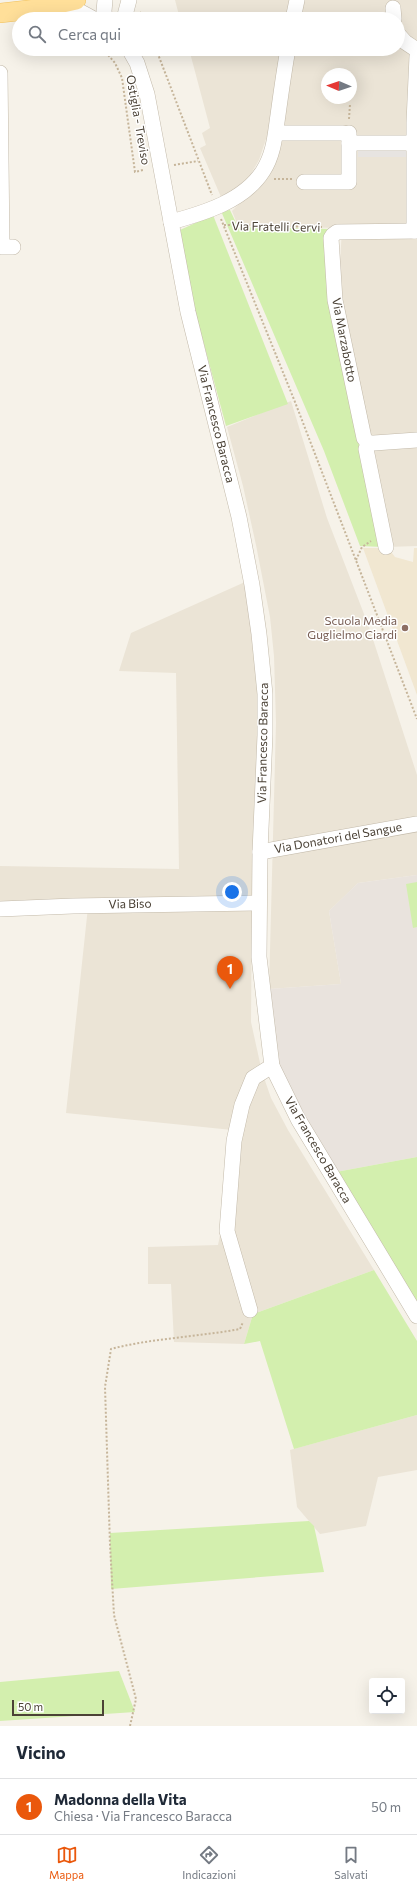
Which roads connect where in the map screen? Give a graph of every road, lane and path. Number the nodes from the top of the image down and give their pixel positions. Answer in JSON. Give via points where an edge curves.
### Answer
{"nodes":[{"id":1,"x":105,"y":0,"type":"edge"},
{"id":2,"x":115,"y":0,"type":"edge"},
{"id":3,"x":130,"y":0,"type":"edge"},
{"id":4,"x":297,"y":0,"type":"edge"},
{"id":5,"x":68,"y":2,"type":"edge"},
{"id":6,"x":81,"y":12,"type":"edge"},
{"id":7,"x":104,"y":12,"type":"edge"},
{"id":8,"x":121,"y":12,"type":"edge"},
{"id":9,"x":126,"y":12,"type":"edge"},
{"id":10,"x":294,"y":12,"type":"edge"},
{"id":11,"x":0,"y":13,"type":"edge"},
{"id":12,"x":405,"y":43,"type":"edge"},
{"id":13,"x":417,"y":50,"type":"edge"},
{"id":14,"x":109,"y":56,"type":"edge"},
{"id":15,"x":134,"y":56,"type":"edge"},
{"id":16,"x":159,"y":56,"type":"edge"},
{"id":17,"x":287,"y":56,"type":"edge"},
{"id":18,"x":417,"y":56,"type":"edge"},
{"id":19,"x":0,"y":73,"type":"edge"},
{"id":20,"x":276,"y":133,"type":"junction"},
{"id":21,"x":347,"y":136,"type":"junction"},
{"id":22,"x":414,"y":143,"type":"junction"},
{"id":23,"x":0,"y":152,"type":"edge"},
{"id":24,"x":198,"y":161,"type":"junction"},
{"id":25,"x":171,"y":166,"type":"dead end"},
{"id":26,"x":143,"y":170,"type":"dead end"},
{"id":27,"x":270,"y":179,"type":"dead end"},
{"id":28,"x":304,"y":182,"type":"joint"},
{"id":29,"x":214,"y":200,"type":"dead end"},
{"id":30,"x":172,"y":222,"type":"junction"},
{"id":31,"x":415,"y":231,"type":"edge"},
{"id":32,"x":333,"y":235,"type":"junction"},
{"id":33,"x":13,"y":247,"type":"dead end"},
{"id":34,"x":417,"y":440,"type":"edge"},
{"id":35,"x":368,"y":443,"type":"junction"},
{"id":36,"x":384,"y":540,"type":"joint"},
{"id":37,"x":356,"y":560,"type":"junction"},
{"id":38,"x":417,"y":719,"type":"edge"},
{"id":39,"x":417,"y":824,"type":"edge"},
{"id":40,"x":260,"y":852,"type":"junction"},
{"id":41,"x":259,"y":903,"type":"junction"},
{"id":42,"x":0,"y":909,"type":"edge"},
{"id":43,"x":272,"y":1066,"type":"junction"},
{"id":44,"x":412,"y":1299,"type":"edge"},
{"id":45,"x":250,"y":1310,"type":"joint"},
{"id":46,"x":417,"y":1316,"type":"edge"},
{"id":47,"x":130,"y":1726,"type":"edge"}],
"edges":[{"from":1,"to":7,"type":"street"},
{"from":2,"to":8,"type":"street"},
{"from":3,"to":9,"type":"street"},
{"from":4,"to":10,"type":"street"},
{"from":5,"to":6,"type":"street"},
{"from":5,"to":11,"type":"main road"},
{"from":12,"to":13,"type":"street"},
{"from":14,"to":26,"type":"path","name":"Ostiglia - Treviso","via":[[122,78],[135,172]]},
{"from":15,"to":30,"type":"street","name":"Via Francesco Baracca","via":[[146,94]]},
{"from":16,"to":24,"type":"path"},
{"from":17,"to":20,"type":"street"},
{"from":18,"to":22,"type":"street","name":"Via Fratelli Cervi"},
{"from":19,"to":23,"type":"street"},
{"from":20,"to":21,"type":"street"},
{"from":20,"to":30,"type":"street","via":[[264,170],[245,191],[222,204]]},
{"from":21,"to":22,"type":"street"},
{"from":21,"to":28,"type":"street","via":[[349,182]]},
{"from":22,"to":31,"type":"street","name":"Via Fratelli Cervi"},
{"from":23,"to":33,"type":"street","via":[[2,247]]},
{"from":24,"to":25,"type":"path"},
{"from":24,"to":29,"type":"path"},
{"from":27,"to":28,"type":"path"},
{"from":30,"to":40,"type":"street","name":"Via Francesco Baracca","via":[[188,312],[239,517],[258,627],[265,694]]},
{"from":31,"to":32,"type":"street","name":"Via Fratelli Cervi","via":[[336,232]]},
{"from":32,"to":35,"type":"street","name":"Via Marzabotto","via":[[331,238],[335,300],[364,438]]},
{"from":32,"to":37,"type":"path","name":"Via Fratelli Cervi","via":[[326,227],[224,225]]},
{"from":34,"to":35,"type":"street"},
{"from":35,"to":36,"type":"street","name":"Via Marzabotto","via":[[366,449]]},
{"from":36,"to":37,"type":"path","via":[[362,547]]},
{"from":37,"to":38,"type":"path"},
{"from":39,"to":40,"type":"street","name":"Via Donatori del Sangue"},
{"from":40,"to":41,"type":"street","name":"Via Francesco Baracca"},
{"from":41,"to":42,"type":"street","name":"Via Biso"},
{"from":41,"to":43,"type":"street","name":"Via Francesco Baracca","via":[[259,957]]},
{"from":43,"to":44,"type":"street","name":"Via Francesco Baracca","via":[[298,1120]]},
{"from":43,"to":45,"type":"street","via":[[253,1078],[242,1105],[234,1141],[227,1231]]},
{"from":44,"to":46,"type":"street","name":"Via Francesco Baracca"},
{"from":45,"to":47,"type":"path","via":[[240,1329],[136,1343],[111,1349],[105,1387],[110,1545],[114,1615],[136,1699]]}]}
